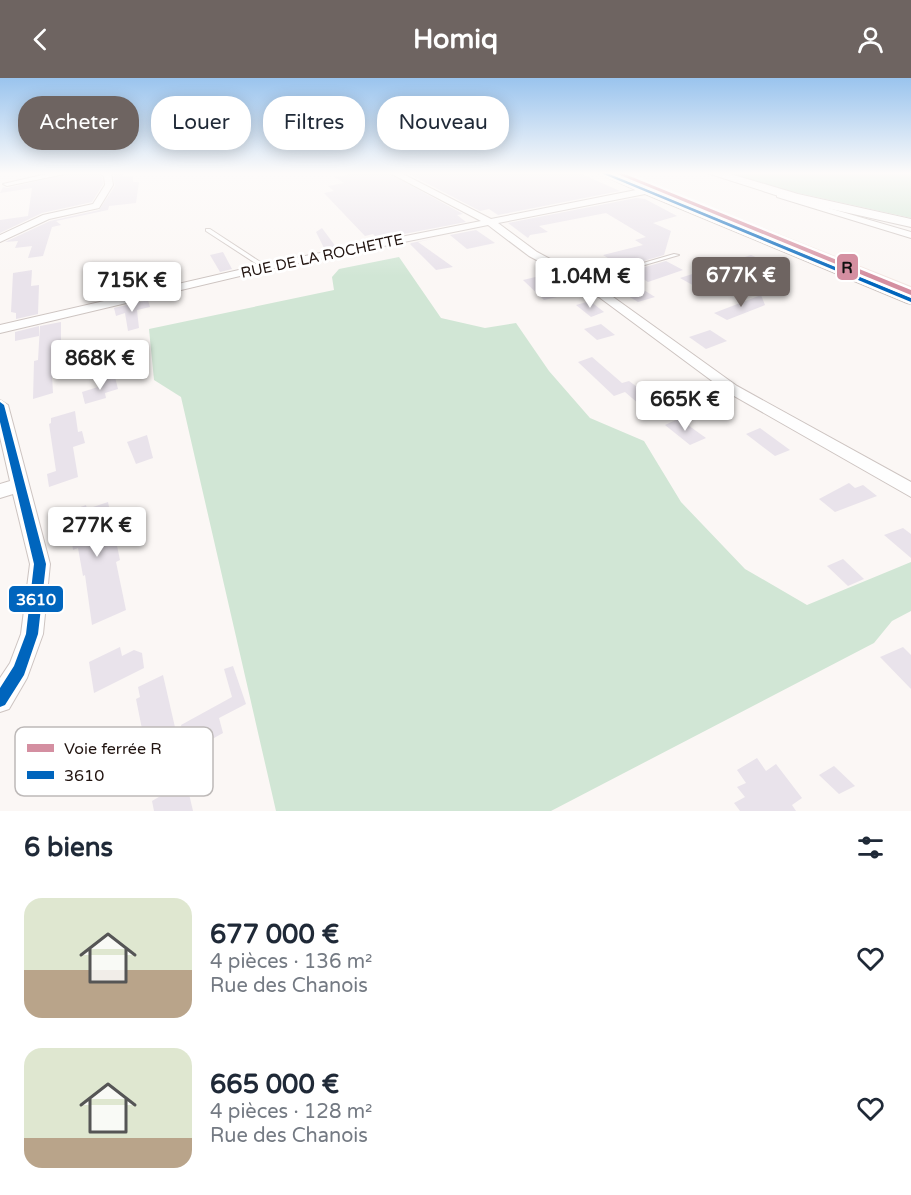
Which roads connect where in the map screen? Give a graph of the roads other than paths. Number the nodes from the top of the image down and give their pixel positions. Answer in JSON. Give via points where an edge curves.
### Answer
{"nodes":[{"id":1,"x":91,"y":207,"type":"edge"},
{"id":2,"x":462,"y":207,"type":"edge"},
{"id":3,"x":561,"y":207,"type":"edge"},
{"id":4,"x":685,"y":207,"type":"edge"},
{"id":5,"x":817,"y":207,"type":"edge"},
{"id":6,"x":845,"y":207,"type":"edge"},
{"id":7,"x":489,"y":221,"type":"junction"},
{"id":8,"x":909,"y":222,"type":"edge"},
{"id":9,"x":208,"y":230,"type":"dead end"},
{"id":10,"x":893,"y":230,"type":"junction"},
{"id":11,"x":911,"y":235,"type":"edge"},
{"id":12,"x":0,"y":239,"type":"edge"},
{"id":13,"x":676,"y":255,"type":"dead end"},
{"id":14,"x":265,"y":267,"type":"junction"},
{"id":15,"x":584,"y":281,"type":"junction"},
{"id":16,"x":911,"y":300,"type":"edge"},
{"id":17,"x":0,"y":329,"type":"edge"},
{"id":18,"x":0,"y":405,"type":"edge"},
{"id":19,"x":20,"y":485,"type":"junction"},
{"id":20,"x":911,"y":490,"type":"edge"},
{"id":21,"x":0,"y":491,"type":"edge"},
{"id":22,"x":0,"y":700,"type":"edge"}],
"edges":[{"from":1,"to":12,"type":"street","via":[[46,218]]},
{"from":2,"to":7,"type":"street"},
{"from":3,"to":7,"type":"street","name":"RUE DE LA ROCHETTE"},
{"from":4,"to":16,"type":"street"},
{"from":5,"to":10,"type":"street"},
{"from":6,"to":8,"type":"main road"},
{"from":7,"to":14,"type":"street","name":"RUE DE LA ROCHETTE"},
{"from":7,"to":15,"type":"street","via":[[533,254]]},
{"from":8,"to":10,"type":"street"},
{"from":9,"to":14,"type":"lane"},
{"from":10,"to":11,"type":"street"},
{"from":13,"to":15,"type":"lane"},
{"from":14,"to":17,"type":"street","name":"RUE DE LA ROCHETTE"},
{"from":15,"to":20,"type":"street","via":[[732,389]]},
{"from":18,"to":19,"type":"street"},
{"from":19,"to":21,"type":"street"},
{"from":19,"to":22,"type":"street","via":[[40,564],[32,634],[19,670]]}]}
